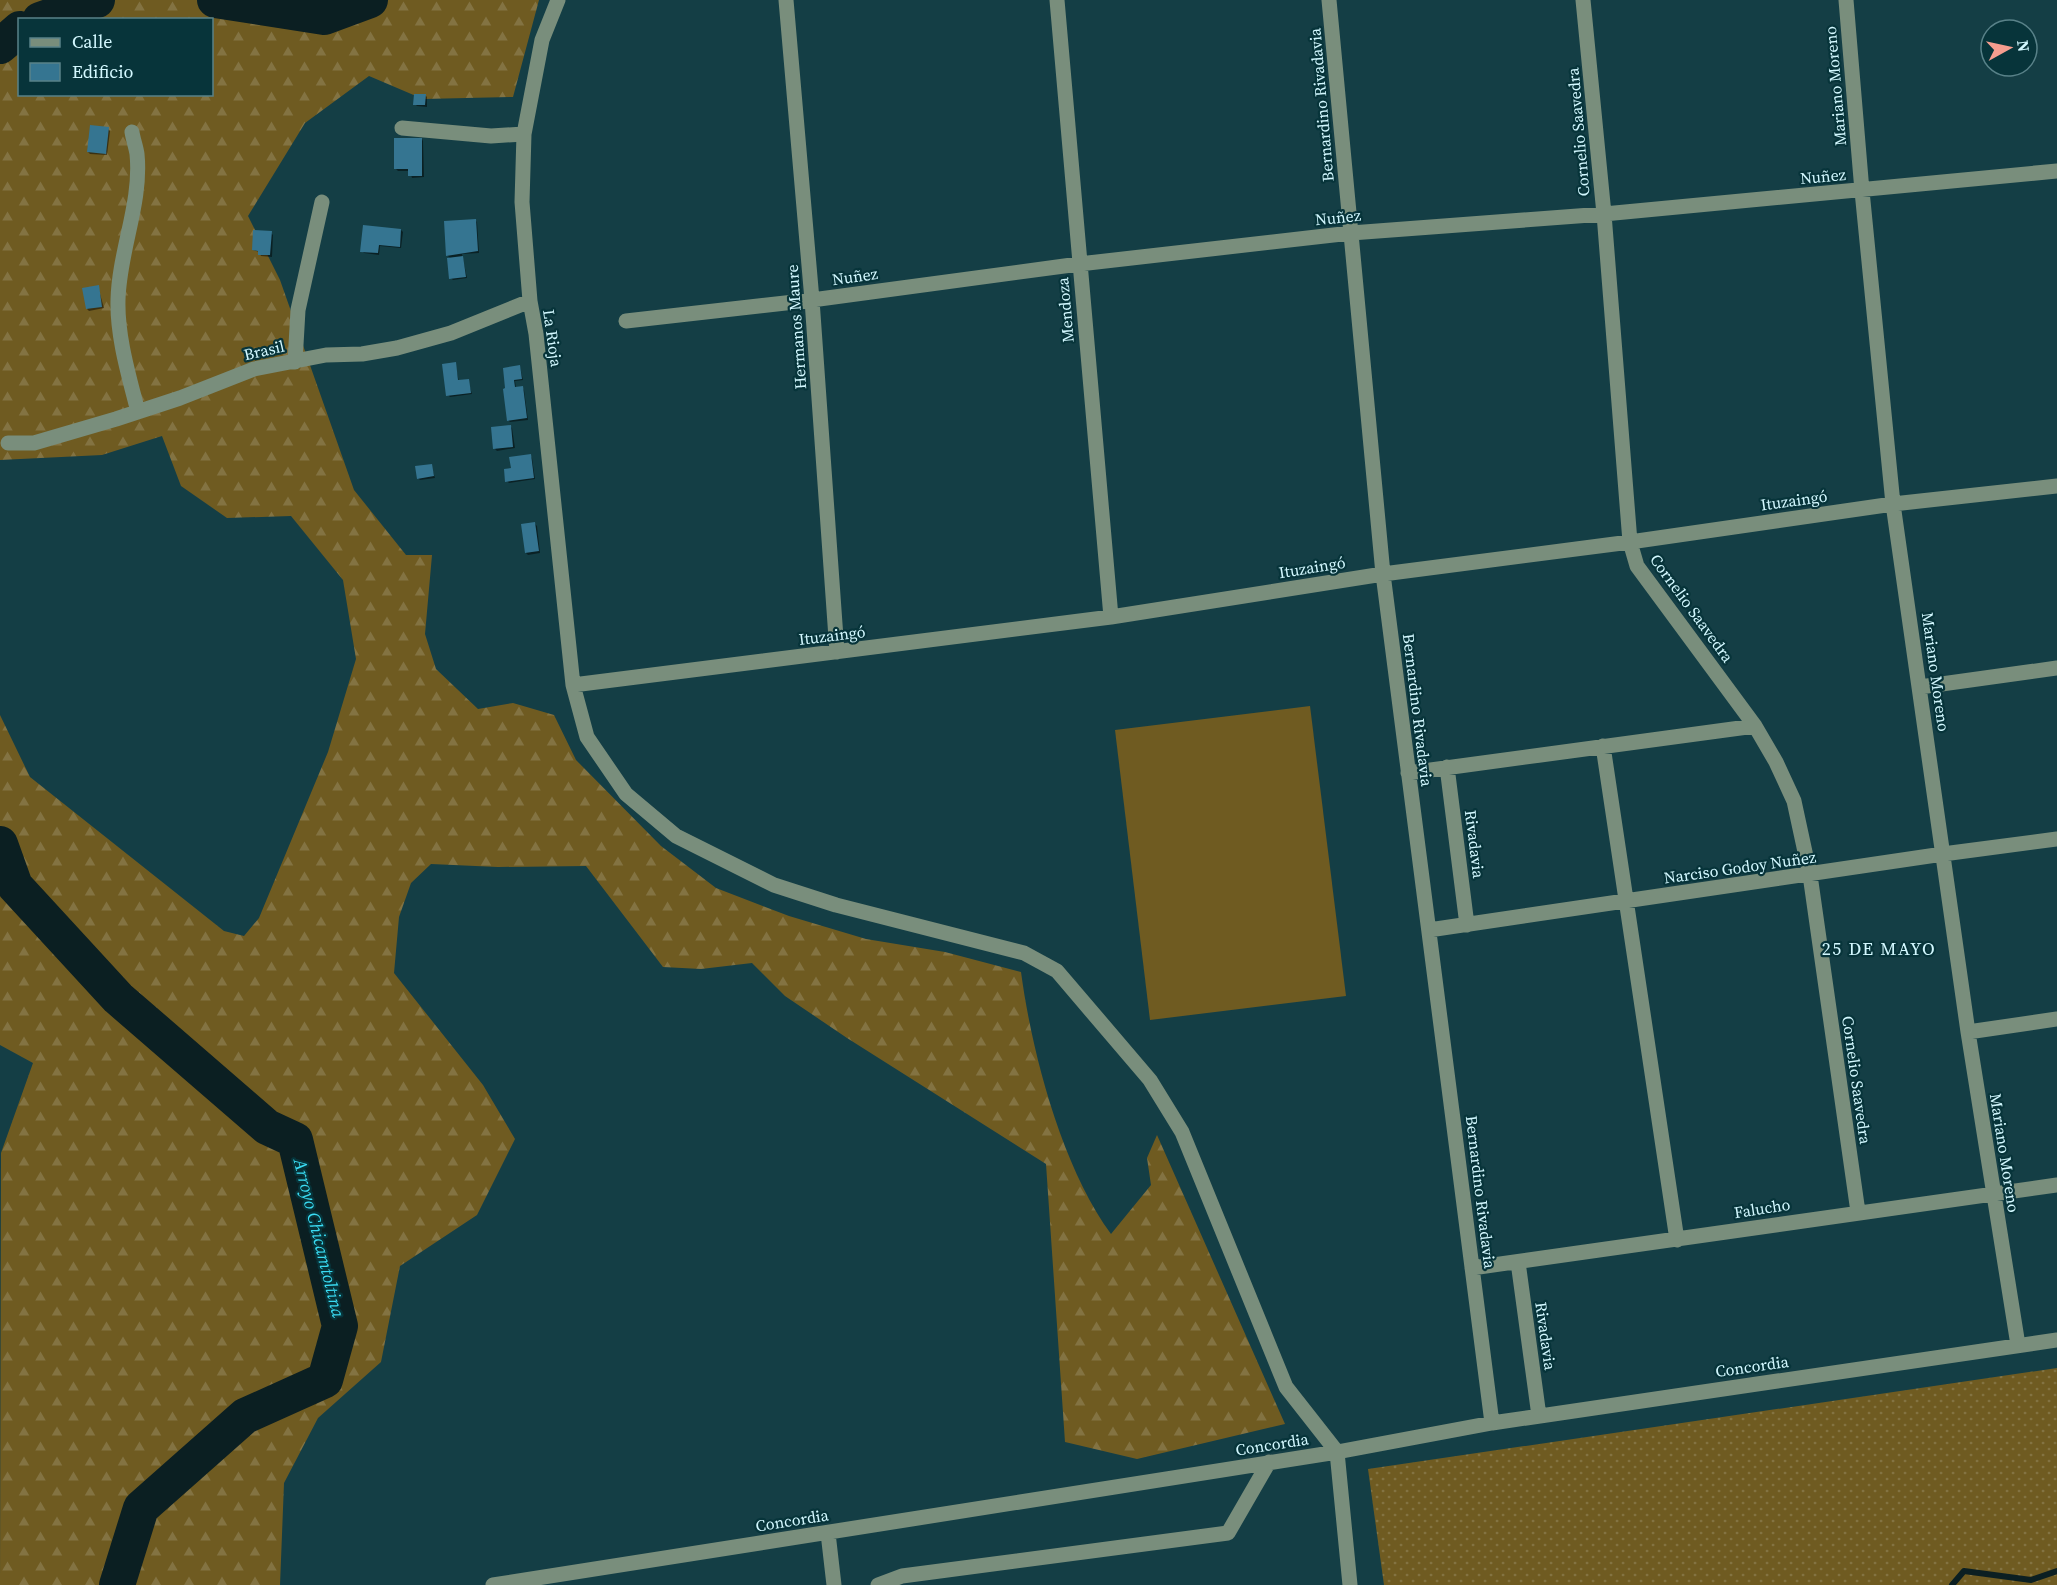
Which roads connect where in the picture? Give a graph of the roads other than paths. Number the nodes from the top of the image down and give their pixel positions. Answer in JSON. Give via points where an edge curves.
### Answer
{"nodes":[{"id":1,"x":558,"y":0,"type":"edge"},
{"id":2,"x":786,"y":0,"type":"edge"},
{"id":3,"x":1057,"y":0,"type":"edge"},
{"id":4,"x":1329,"y":0,"type":"edge"},
{"id":5,"x":1583,"y":0,"type":"edge"},
{"id":6,"x":1846,"y":0,"type":"edge"},
{"id":7,"x":402,"y":128,"type":"dead end"},
{"id":8,"x":132,"y":132,"type":"dead end"},
{"id":9,"x":524,"y":134,"type":"junction"},
{"id":10,"x":2057,"y":171,"type":"edge"},
{"id":11,"x":1862,"y":190,"type":"junction"},
{"id":12,"x":322,"y":202,"type":"dead end"},
{"id":13,"x":1604,"y":214,"type":"junction"},
{"id":14,"x":1351,"y":233,"type":"junction"},
{"id":15,"x":1079,"y":264,"type":"junction"},
{"id":16,"x":812,"y":300,"type":"junction"},
{"id":17,"x":530,"y":301,"type":"junction"},
{"id":18,"x":626,"y":321,"type":"dead end"},
{"id":19,"x":294,"y":362,"type":"junction"},
{"id":20,"x":138,"y":412,"type":"junction"},
{"id":21,"x":8,"y":443,"type":"dead end"},
{"id":22,"x":2057,"y":486,"type":"edge"},
{"id":23,"x":1893,"y":504,"type":"junction"},
{"id":24,"x":1630,"y":542,"type":"junction"},
{"id":25,"x":1383,"y":574,"type":"junction"},
{"id":26,"x":1111,"y":617,"type":"junction"},
{"id":27,"x":837,"y":652,"type":"junction"},
{"id":28,"x":2057,"y":668,"type":"edge"},
{"id":29,"x":573,"y":684,"type":"junction"},
{"id":30,"x":1920,"y":687,"type":"junction"},
{"id":31,"x":1755,"y":726,"type":"junction"},
{"id":32,"x":1603,"y":746,"type":"junction"},
{"id":33,"x":1447,"y":767,"type":"junction"},
{"id":34,"x":1408,"y":772,"type":"junction"},
{"id":35,"x":2057,"y":839,"type":"edge"},
{"id":36,"x":1943,"y":854,"type":"junction"},
{"id":37,"x":1810,"y":875,"type":"junction"},
{"id":38,"x":1626,"y":901,"type":"junction"},
{"id":39,"x":1467,"y":925,"type":"junction"},
{"id":40,"x":1429,"y":930,"type":"junction"},
{"id":41,"x":2057,"y":1019,"type":"edge"},
{"id":42,"x":1968,"y":1032,"type":"junction"},
{"id":43,"x":2057,"y":1185,"type":"edge"},
{"id":44,"x":1992,"y":1194,"type":"junction"},
{"id":45,"x":1858,"y":1212,"type":"junction"},
{"id":46,"x":1677,"y":1240,"type":"junction"},
{"id":47,"x":1518,"y":1262,"type":"junction"},
{"id":48,"x":1472,"y":1268,"type":"junction"},
{"id":49,"x":2057,"y":1340,"type":"edge"},
{"id":50,"x":2018,"y":1345,"type":"junction"},
{"id":51,"x":1539,"y":1416,"type":"junction"},
{"id":52,"x":1492,"y":1423,"type":"junction"},
{"id":53,"x":1337,"y":1452,"type":"junction"},
{"id":54,"x":1269,"y":1462,"type":"junction"},
{"id":55,"x":828,"y":1533,"type":"junction"},
{"id":56,"x":493,"y":1585,"type":"edge"},
{"id":57,"x":834,"y":1585,"type":"edge"},
{"id":58,"x":878,"y":1585,"type":"edge"},
{"id":59,"x":1350,"y":1585,"type":"edge"}],
"edges":[{"from":1,"to":9,"type":"street","name":"La Rioja","via":[[542,40]]},
{"from":2,"to":16,"type":"street","name":"Hermanos Maure"},
{"from":3,"to":15,"type":"street","name":"Mendoza"},
{"from":4,"to":14,"type":"street","name":"Bernardino Rivadavia"},
{"from":5,"to":13,"type":"street","name":"Cornelio Saavedra"},
{"from":6,"to":11,"type":"street","name":"Mariano Moreno"},
{"from":7,"to":9,"type":"street","via":[[491,136]]},
{"from":8,"to":20,"type":"street","via":[[137,154],[135,196],[118,299],[119,331]]},
{"from":9,"to":17,"type":"street","name":"La Rioja","via":[[522,202]]},
{"from":10,"to":11,"type":"street","name":"Nuñez"},
{"from":11,"to":13,"type":"street","name":"Nuñez"},
{"from":11,"to":23,"type":"street","name":"Mariano Moreno"},
{"from":12,"to":19,"type":"street","via":[[298,310]]},
{"from":13,"to":14,"type":"street","name":"Nuñez"},
{"from":13,"to":24,"type":"street","name":"Cornelio Saavedra"},
{"from":14,"to":15,"type":"street","name":"Nuñez"},
{"from":14,"to":25,"type":"street","name":"Bernardino Rivadavia"},
{"from":15,"to":16,"type":"street","name":"Nuñez"},
{"from":15,"to":26,"type":"street","name":"Mendoza"},
{"from":16,"to":18,"type":"street","name":"Nuñez"},
{"from":16,"to":27,"type":"street","name":"Hermanos Maure"},
{"from":17,"to":19,"type":"street","name":"Brasil","via":[[451,333],[397,348]]},
{"from":17,"to":29,"type":"street","name":"La Rioja"},
{"from":19,"to":20,"type":"street","name":"Brasil","via":[[254,369]]},
{"from":20,"to":21,"type":"street","name":"Brasil","via":[[34,443]]},
{"from":22,"to":23,"type":"street","name":"Ituzaingó"},
{"from":23,"to":24,"type":"street","name":"Ituzaingó"},
{"from":23,"to":30,"type":"street","name":"Mariano Moreno"},
{"from":24,"to":25,"type":"street","name":"Ituzaingó"},
{"from":24,"to":31,"type":"street","name":"Cornelio Saavedra","via":[[1637,566]]},
{"from":25,"to":26,"type":"street","name":"Ituzaingó"},
{"from":25,"to":34,"type":"street","name":"Bernardino Rivadavia"},
{"from":26,"to":27,"type":"street","name":"Ituzaingó"},
{"from":27,"to":29,"type":"street","name":"Ituzaingó"},
{"from":28,"to":30,"type":"street"},
{"from":29,"to":53,"type":"street","name":"La Rioja","via":[[587,737],[626,794],[676,836],[774,885],[836,905],[1024,953],[1057,971],[1150,1080],[1182,1131],[1287,1387]]},
{"from":30,"to":36,"type":"street","name":"Mariano Moreno"},
{"from":31,"to":32,"type":"street"},
{"from":31,"to":37,"type":"street","name":"Cornelio Saavedra","via":[[1794,801]]},
{"from":32,"to":33,"type":"street"},
{"from":32,"to":38,"type":"street"},
{"from":33,"to":34,"type":"street"},
{"from":33,"to":39,"type":"street","name":"Rivadavia"},
{"from":34,"to":40,"type":"street","name":"Bernardino Rivadavia"},
{"from":35,"to":36,"type":"street","name":"Narciso Godoy Nuñez"},
{"from":36,"to":37,"type":"street","name":"Narciso Godoy Nuñez"},
{"from":36,"to":42,"type":"street","name":"Mariano Moreno"},
{"from":37,"to":38,"type":"street","name":"Narciso Godoy Nuñez"},
{"from":37,"to":45,"type":"street","name":"Cornelio Saavedra"},
{"from":38,"to":39,"type":"street","name":"Narciso Godoy Nuñez"},
{"from":38,"to":46,"type":"street"},
{"from":39,"to":40,"type":"street","name":"Narciso Godoy Nuñez"},
{"from":40,"to":48,"type":"street","name":"Bernardino Rivadavia"},
{"from":41,"to":42,"type":"street"},
{"from":42,"to":44,"type":"street","name":"Mariano Moreno"},
{"from":43,"to":44,"type":"street","name":"Falucho"},
{"from":44,"to":45,"type":"street","name":"Falucho"},
{"from":44,"to":50,"type":"street","name":"Mariano Moreno"},
{"from":45,"to":46,"type":"street","name":"Falucho"},
{"from":46,"to":47,"type":"street","name":"Falucho"},
{"from":47,"to":48,"type":"street","name":"Falucho"},
{"from":47,"to":51,"type":"street","name":"Rivadavia"},
{"from":48,"to":52,"type":"street","name":"Bernardino Rivadavia"},
{"from":49,"to":50,"type":"street","name":"Concordia"},
{"from":50,"to":51,"type":"street","name":"Concordia"},
{"from":51,"to":52,"type":"street","name":"Concordia"},
{"from":52,"to":53,"type":"street","name":"Concordia"},
{"from":53,"to":54,"type":"street","name":"Concordia"},
{"from":53,"to":59,"type":"street"},
{"from":54,"to":55,"type":"street","name":"Concordia"},
{"from":54,"to":58,"type":"street","via":[[1228,1533],[902,1576]]},
{"from":55,"to":56,"type":"street","name":"Concordia"},
{"from":55,"to":57,"type":"street"}]}
